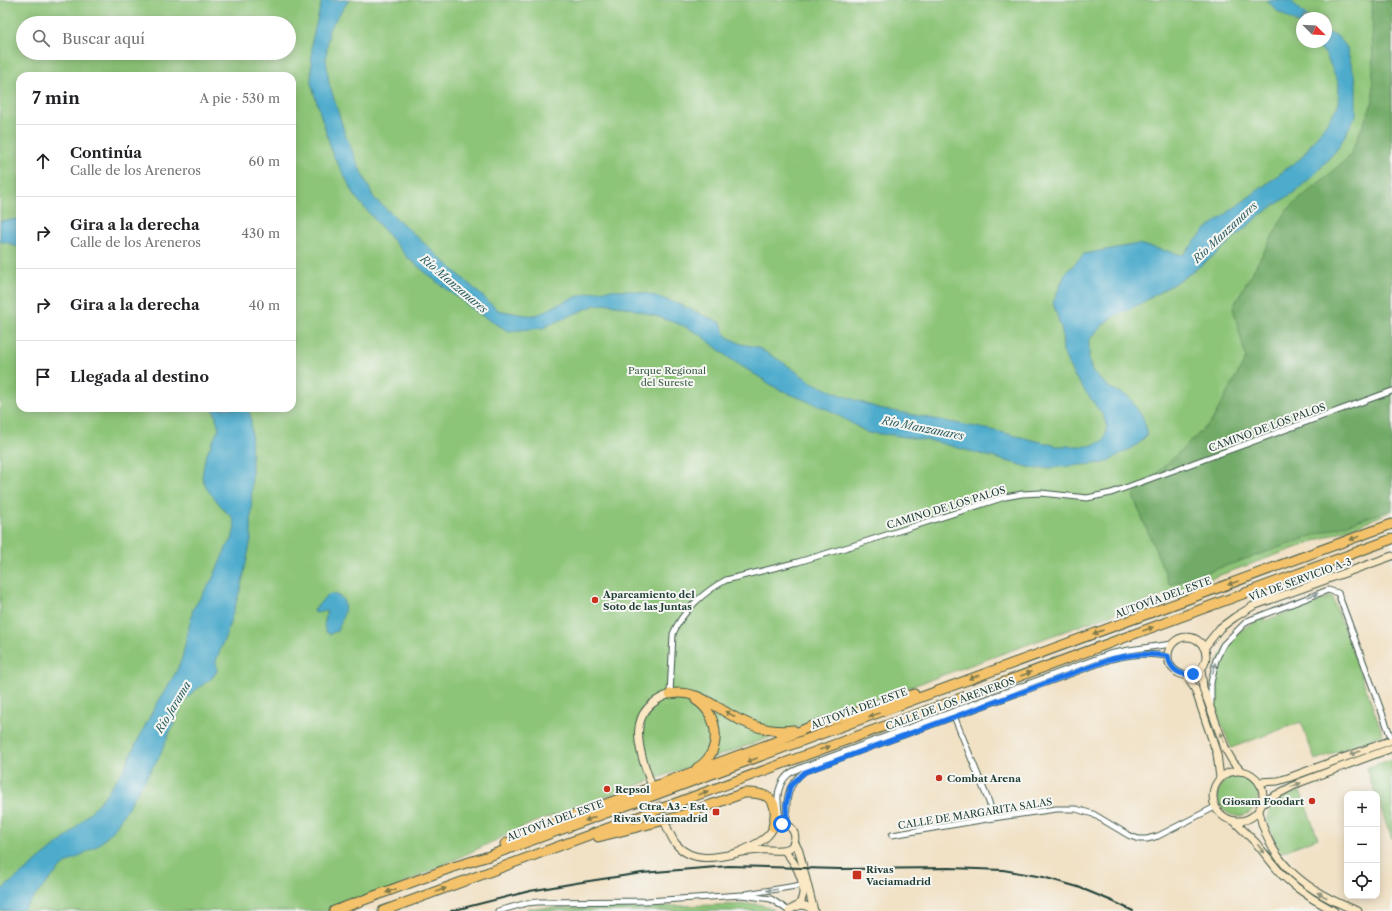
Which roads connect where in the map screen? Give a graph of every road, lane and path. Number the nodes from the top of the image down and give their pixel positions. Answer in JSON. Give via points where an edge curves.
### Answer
{"nodes":[{"id":1,"x":1392,"y":391,"type":"edge"},
{"id":2,"x":1392,"y":524,"type":"edge"},
{"id":3,"x":1392,"y":539,"type":"edge"},
{"id":4,"x":1392,"y":556,"type":"edge"},
{"id":5,"x":1172,"y":644,"type":"junction"},
{"id":6,"x":1204,"y":648,"type":"junction"},
{"id":7,"x":1168,"y":656,"type":"junction"},
{"id":8,"x":1201,"y":668,"type":"junction"},
{"id":9,"x":1186,"y":675,"type":"junction"},
{"id":10,"x":937,"y":691,"type":"junction"},
{"id":11,"x":670,"y":694,"type":"junction"},
{"id":12,"x":1211,"y":707,"type":"junction"},
{"id":13,"x":954,"y":716,"type":"junction"},
{"id":14,"x":807,"y":728,"type":"junction"},
{"id":15,"x":1392,"y":740,"type":"edge"},
{"id":16,"x":1392,"y":748,"type":"edge"},
{"id":17,"x":1241,"y":771,"type":"junction"},
{"id":18,"x":683,"y":775,"type":"junction"},
{"id":19,"x":1220,"y":778,"type":"junction"},
{"id":20,"x":650,"y":781,"type":"dead end"},
{"id":21,"x":1259,"y":782,"type":"junction"},
{"id":22,"x":1215,"y":807,"type":"junction"},
{"id":23,"x":1261,"y":808,"type":"junction"},
{"id":24,"x":993,"y":818,"type":"junction"},
{"id":25,"x":1234,"y":821,"type":"junction"},
{"id":26,"x":666,"y":825,"type":"tunnel mouth"},
{"id":27,"x":787,"y":825,"type":"junction"},
{"id":28,"x":774,"y":828,"type":"junction"},
{"id":29,"x":892,"y":835,"type":"dead end"},
{"id":30,"x":575,"y":841,"type":"junction"},
{"id":31,"x":794,"y":841,"type":"junction"},
{"id":32,"x":780,"y":849,"type":"junction"},
{"id":33,"x":737,"y":853,"type":"junction"},
{"id":34,"x":454,"y":867,"type":"junction"},
{"id":35,"x":802,"y":884,"type":"junction"},
{"id":36,"x":742,"y":894,"type":"junction"},
{"id":37,"x":798,"y":906,"type":"junction"},
{"id":38,"x":512,"y":909,"type":"edge"},
{"id":39,"x":334,"y":911,"type":"edge"},
{"id":40,"x":383,"y":911,"type":"edge"},
{"id":41,"x":498,"y":911,"type":"edge"},
{"id":42,"x":789,"y":911,"type":"edge"},
{"id":43,"x":814,"y":911,"type":"edge"},
{"id":44,"x":1334,"y":911,"type":"edge"},
{"id":45,"x":1358,"y":911,"type":"edge"}],
"edges":[{"from":1,"to":11,"type":"street","name":"CAMINO DE LOS PALOS","via":[[1111,493],[1087,498],[1041,493],[1005,497],[849,547],[726,580],[702,596],[675,628]]},
{"from":2,"to":10,"type":"highway","name":"AUTOVÍA DEL ESTE","one_way":true},
{"from":30,"to":3,"type":"highway","one_way":true},
{"from":4,"to":6,"type":"street","name":"VÍA DE SERVICIO A-3","via":[[1254,606],[1220,628]]},
{"from":5,"to":6,"type":"street","via":[[1177,639],[1189,636],[1201,642]]},
{"from":5,"to":7,"type":"street"},
{"from":5,"to":28,"type":"street","name":"CALLE DE LOS ARENEROS","via":[[1109,654],[800,768],[789,774],[780,788],[780,810]]},
{"from":6,"to":8,"type":"street","via":[[1206,660]]},
{"from":7,"to":9,"type":"street","via":[[1171,667]]},
{"from":7,"to":13,"type":"street","name":"CALLE DE LOS ARENEROS","via":[[1149,653],[1111,659]]},
{"from":8,"to":9,"type":"street","via":[[1193,674]]},
{"from":8,"to":12,"type":"street","via":[[1202,686]]},
{"from":9,"to":19,"type":"street","via":[[1194,689],[1217,754]]},
{"from":10,"to":14,"type":"highway","via":[[922,691]]},
{"from":10,"to":34,"type":"highway","name":"AUTOVÍA DEL ESTE","one_way":true},
{"from":14,"to":11,"type":"highway","one_way":true,"via":[[781,732],[756,727],[701,698],[679,692]]},
{"from":11,"to":18,"type":"highway","via":[[692,697],[702,704],[715,726],[713,750],[700,766]]},
{"from":11,"to":20,"type":"street","via":[[652,703],[645,712],[639,728],[638,744]]},
{"from":12,"to":15,"type":"street","one_way":true,"via":[[1211,683],[1216,660],[1223,645],[1247,621],[1328,590],[1338,593]]},
{"from":17,"to":12,"type":"street","one_way":true,"via":[[1227,752]]},
{"from":13,"to":24,"type":"street"},
{"from":13,"to":27,"type":"street","name":"CALLE DE LOS ARENEROS","via":[[805,772],[790,787],[786,805]]},
{"from":14,"to":18,"type":"highway"},
{"from":15,"to":21,"type":"street","one_way":true,"via":[[1288,778]]},
{"from":23,"to":16,"type":"street","one_way":true,"via":[[1272,797],[1301,782]]},
{"from":17,"to":19,"type":"street","via":[[1233,771]]},
{"from":17,"to":21,"type":"street","via":[[1248,772]]},
{"from":18,"to":34,"type":"highway","via":[[562,820]]},
{"from":19,"to":22,"type":"street","via":[[1213,795]]},
{"from":21,"to":23,"type":"street","via":[[1264,797]]},
{"from":22,"to":24,"type":"street","name":"CALLE DE MARGARITA SALAS","via":[[1147,839],[1130,836],[1093,814],[1076,809],[1056,809]]},
{"from":22,"to":25,"type":"street","via":[[1220,814]]},
{"from":23,"to":25,"type":"street","via":[[1252,817]]},
{"from":45,"to":23,"type":"street","one_way":true,"via":[[1338,904],[1318,892],[1287,868],[1266,835]]},
{"from":24,"to":29,"type":"street","name":"CALLE DE MARGARITA SALAS"},
{"from":25,"to":44,"type":"street","one_way":true,"via":[[1281,874],[1313,900]]},
{"from":26,"to":33,"type":"street","via":[[676,844],[694,856],[713,858]]},
{"from":27,"to":28,"type":"street"},
{"from":27,"to":31,"type":"street","via":[[794,832]]},
{"from":28,"to":30,"type":"highway","via":[[776,813],[773,803],[765,796],[744,793],[677,817],[588,840]]},
{"from":28,"to":32,"type":"street","via":[[770,843]]},
{"from":28,"to":33,"type":"street","via":[[761,840]]},
{"from":40,"to":30,"type":"highway","one_way":true},
{"from":31,"to":32,"type":"street","via":[[791,846]]},
{"from":31,"to":43,"type":"street","via":[[799,851]]},
{"from":32,"to":33,"type":"street"},
{"from":32,"to":35,"type":"street","via":[[795,864]]},
{"from":34,"to":39,"type":"highway","name":"AUTOVÍA DEL ESTE","one_way":true},
{"from":35,"to":36,"type":"street","one_way":true},
{"from":35,"to":37,"type":"street","via":[[803,897]]},
{"from":36,"to":38,"type":"street","via":[[647,900],[538,902]]},
{"from":36,"to":42,"type":"street","via":[[771,899]]},
{"from":37,"to":42,"type":"street"},
{"from":37,"to":43,"type":"street","via":[[807,906]]},
{"from":38,"to":41,"type":"street"}]}
